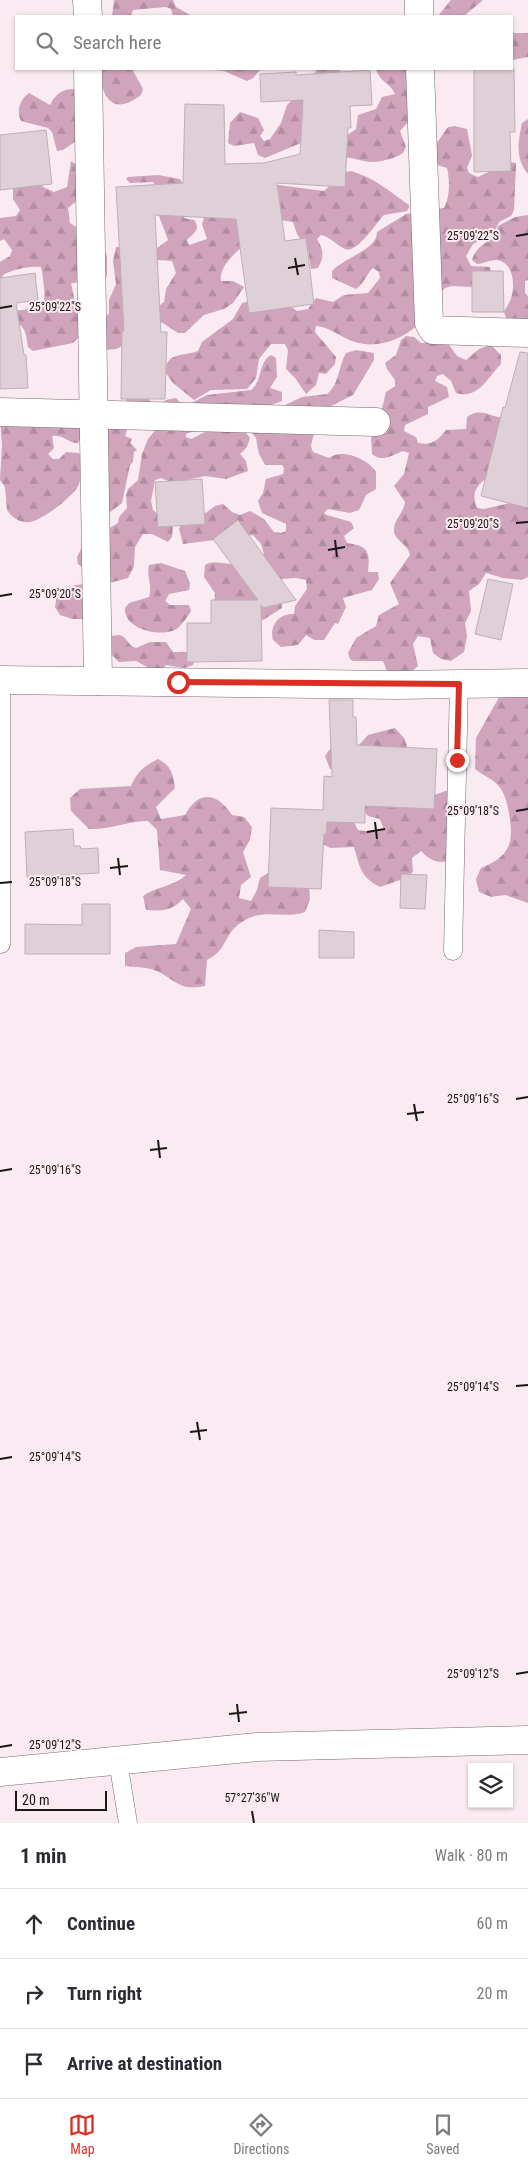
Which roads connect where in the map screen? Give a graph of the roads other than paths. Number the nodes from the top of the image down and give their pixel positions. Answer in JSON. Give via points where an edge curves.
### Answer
{"nodes":[{"id":1,"x":87,"y":0,"type":"edge"},
{"id":2,"x":418,"y":0,"type":"edge"},
{"id":3,"x":88,"y":15,"type":"edge"},
{"id":4,"x":419,"y":15,"type":"edge"},
{"id":5,"x":88,"y":70,"type":"edge"},
{"id":6,"x":420,"y":70,"type":"edge"},
{"id":7,"x":528,"y":333,"type":"edge"},
{"id":8,"x":0,"y":412,"type":"edge"},
{"id":9,"x":94,"y":415,"type":"junction"},
{"id":10,"x":376,"y":422,"type":"dead end"},
{"id":11,"x":0,"y":680,"type":"edge"},
{"id":12,"x":98,"y":681,"type":"junction"},
{"id":13,"x":528,"y":683,"type":"edge"},
{"id":14,"x":459,"y":684,"type":"junction"},
{"id":15,"x":1,"y":944,"type":"edge"},
{"id":16,"x":453,"y":951,"type":"dead end"},
{"id":17,"x":528,"y":1740,"type":"edge"},
{"id":18,"x":118,"y":1761,"type":"junction"},
{"id":19,"x":0,"y":1772,"type":"edge"},
{"id":20,"x":128,"y":1823,"type":"edge"}],
"edges":[{"from":1,"to":3,"type":"street"},
{"from":2,"to":4,"type":"street"},
{"from":5,"to":9,"type":"street"},
{"from":6,"to":7,"type":"street","via":[[429,323],[433,330]]},
{"from":8,"to":9,"type":"street"},
{"from":9,"to":10,"type":"street"},
{"from":9,"to":12,"type":"street"},
{"from":11,"to":12,"type":"street"},
{"from":11,"to":15,"type":"lane"},
{"from":12,"to":14,"type":"street"},
{"from":13,"to":14,"type":"street"},
{"from":14,"to":16,"type":"lane"},
{"from":17,"to":18,"type":"street","via":[[257,1747]]},
{"from":18,"to":19,"type":"street"},
{"from":18,"to":20,"type":"lane"}]}
